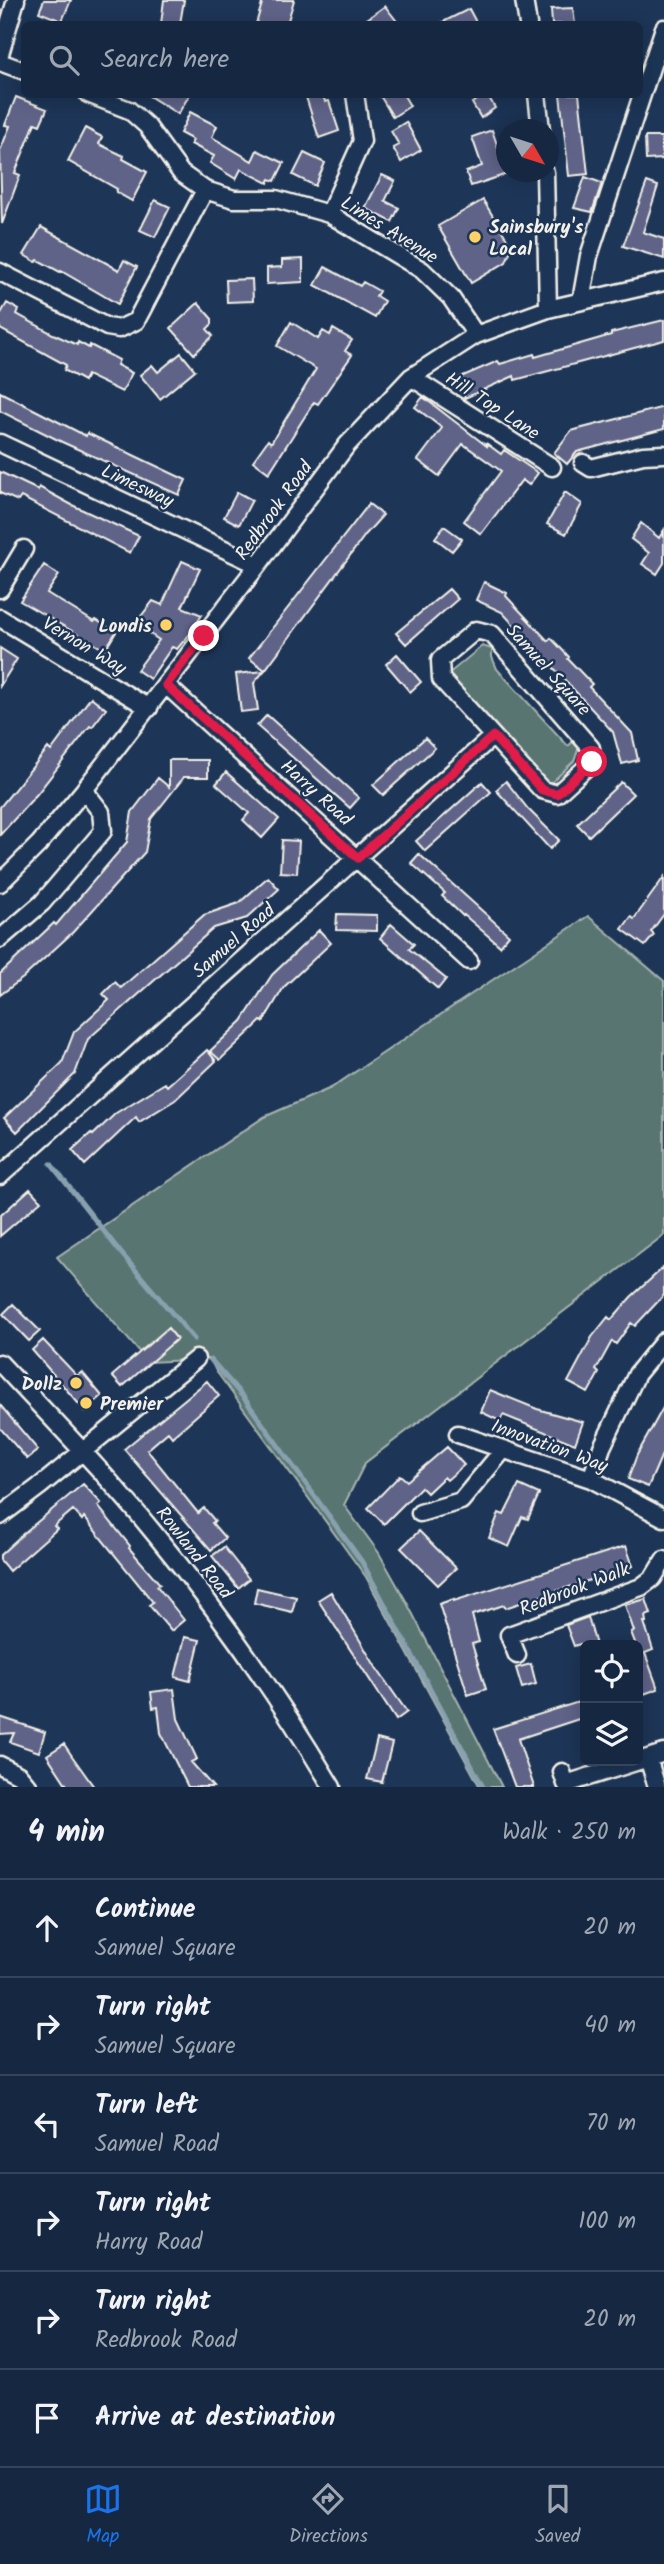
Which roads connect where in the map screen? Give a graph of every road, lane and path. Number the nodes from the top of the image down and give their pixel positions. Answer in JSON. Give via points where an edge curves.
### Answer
{"nodes":[{"id":1,"x":16,"y":0,"type":"edge"},
{"id":2,"x":524,"y":0,"type":"edge"},
{"id":3,"x":528,"y":21,"type":"edge"},
{"id":4,"x":664,"y":29,"type":"edge"},
{"id":5,"x":0,"y":54,"type":"edge"},
{"id":6,"x":0,"y":62,"type":"edge"},
{"id":7,"x":21,"y":70,"type":"edge"},
{"id":8,"x":643,"y":93,"type":"edge"},
{"id":9,"x":98,"y":98,"type":"edge"},
{"id":10,"x":356,"y":98,"type":"edge"},
{"id":11,"x":537,"y":98,"type":"edge"},
{"id":12,"x":642,"y":98,"type":"edge"},
{"id":13,"x":540,"y":119,"type":"edge"},
{"id":14,"x":545,"y":182,"type":"edge"},
{"id":15,"x":205,"y":190,"type":"junction"},
{"id":16,"x":329,"y":214,"type":"junction"},
{"id":17,"x":0,"y":272,"type":"edge"},
{"id":18,"x":664,"y":282,"type":"edge"},
{"id":19,"x":582,"y":301,"type":"junction"},
{"id":20,"x":548,"y":309,"type":"junction"},
{"id":21,"x":476,"y":335,"type":"junction"},
{"id":22,"x":411,"y":377,"type":"junction"},
{"id":23,"x":0,"y":443,"type":"edge"},
{"id":24,"x":664,"y":454,"type":"edge"},
{"id":25,"x":583,"y":463,"type":"dead end"},
{"id":26,"x":552,"y":467,"type":"dead end"},
{"id":27,"x":24,"y":549,"type":"dead end"},
{"id":28,"x":258,"y":565,"type":"junction"},
{"id":29,"x":0,"y":589,"type":"edge"},
{"id":30,"x":0,"y":618,"type":"edge"},
{"id":31,"x":166,"y":685,"type":"junction"},
{"id":32,"x":149,"y":708,"type":"junction"},
{"id":33,"x":493,"y":736,"type":"junction"},
{"id":34,"x":84,"y":790,"type":"junction"},
{"id":35,"x":358,"y":858,"type":"junction"},
{"id":36,"x":0,"y":883,"type":"edge"},
{"id":37,"x":0,"y":939,"type":"edge"},
{"id":38,"x":469,"y":961,"type":"dead end"},
{"id":39,"x":0,"y":1176,"type":"edge"},
{"id":40,"x":664,"y":1341,"type":"edge"},
{"id":41,"x":196,"y":1359,"type":"dead end"},
{"id":42,"x":0,"y":1363,"type":"edge"},
{"id":43,"x":458,"y":1434,"type":"dead end"},
{"id":44,"x":504,"y":1449,"type":"junction"},
{"id":45,"x":82,"y":1451,"type":"junction"},
{"id":46,"x":591,"y":1479,"type":"junction"},
{"id":47,"x":420,"y":1513,"type":"dead end"},
{"id":48,"x":0,"y":1516,"type":"edge"},
{"id":49,"x":664,"y":1518,"type":"edge"},
{"id":50,"x":664,"y":1560,"type":"edge"},
{"id":51,"x":517,"y":1656,"type":"dead end"},
{"id":52,"x":664,"y":1753,"type":"edge"},
{"id":53,"x":648,"y":1758,"type":"junction"},
{"id":54,"x":0,"y":1765,"type":"edge"},
{"id":55,"x":562,"y":1772,"type":"dead end"},
{"id":56,"x":29,"y":1787,"type":"edge"},
{"id":57,"x":332,"y":1787,"type":"edge"},
{"id":58,"x":657,"y":1787,"type":"edge"}],
"edges":[{"from":1,"to":5,"type":"street"},
{"from":2,"to":3,"type":"street"},
{"from":4,"to":8,"type":"street"},
{"from":6,"to":7,"type":"street"},
{"from":9,"to":15,"type":"street","name":"Limes Avenue","via":[[129,110],[147,126],[181,173]]},
{"from":10,"to":16,"type":"street","via":[[362,141]]},
{"from":11,"to":13,"type":"street"},
{"from":12,"to":19,"type":"street","via":[[590,256]]},
{"from":14,"to":20,"type":"street"},
{"from":15,"to":16,"type":"street","name":"Limes Avenue","via":[[234,199],[276,199]]},
{"from":15,"to":17,"type":"street","via":[[136,321],[120,329],[107,327]]},
{"from":16,"to":21,"type":"street","name":"Limes Avenue","via":[[422,270],[451,298]]},
{"from":18,"to":19,"type":"street","name":"Redbrook Road"},
{"from":19,"to":20,"type":"street","name":"Redbrook Road"},
{"from":20,"to":21,"type":"street","name":"Redbrook Road"},
{"from":21,"to":22,"type":"street","name":"Redbrook Road"},
{"from":22,"to":26,"type":"street","name":"Hill Top Lane"},
{"from":22,"to":28,"type":"street","name":"Redbrook Road","via":[[347,444]]},
{"from":23,"to":28,"type":"street","name":"Limesway"},
{"from":24,"to":25,"type":"street","via":[[591,468]]},
{"from":27,"to":29,"type":"street"},
{"from":28,"to":31,"type":"street","name":"Redbrook Road"},
{"from":30,"to":32,"type":"street","name":"Vernon Way"},
{"from":31,"to":32,"type":"street","name":"Redbrook Road"},
{"from":31,"to":35,"type":"street","name":"Harry Road"},
{"from":32,"to":34,"type":"street","name":"Redbrook Road"},
{"from":33,"to":33,"type":"street","name":"Samuel Square","via":[[441,679],[440,660],[476,630],[492,634],[591,748],[592,762],[557,794],[542,790]]},
{"from":33,"to":35,"type":"street","name":"Samuel Road"},
{"from":34,"to":36,"type":"street","name":"Redbrook Road"},
{"from":34,"to":37,"type":"street","via":[[101,812],[103,831],[42,903]]},
{"from":35,"to":38,"type":"street","name":"Harry Road"},
{"from":35,"to":39,"type":"street","name":"Samuel Road"},
{"from":40,"to":46,"type":"street","via":[[637,1374]]},
{"from":41,"to":45,"type":"street"},
{"from":42,"to":45,"type":"street","name":"Rowland Road"},
{"from":43,"to":44,"type":"street","name":"Innovation Way"},
{"from":44,"to":46,"type":"street","name":"Innovation Way"},
{"from":44,"to":47,"type":"street","via":[[461,1501]]},
{"from":45,"to":48,"type":"street"},
{"from":45,"to":57,"type":"street","name":"Rowland Road","via":[[201,1593],[284,1709]]},
{"from":46,"to":49,"type":"street","name":"Innovation Way"},
{"from":50,"to":51,"type":"street","name":"Redbrook Walk","via":[[641,1587],[509,1634]]},
{"from":52,"to":53,"type":"street"},
{"from":53,"to":55,"type":"street","via":[[566,1784]]},
{"from":53,"to":58,"type":"street"},
{"from":54,"to":56,"type":"street","via":[[19,1775]]}]}
